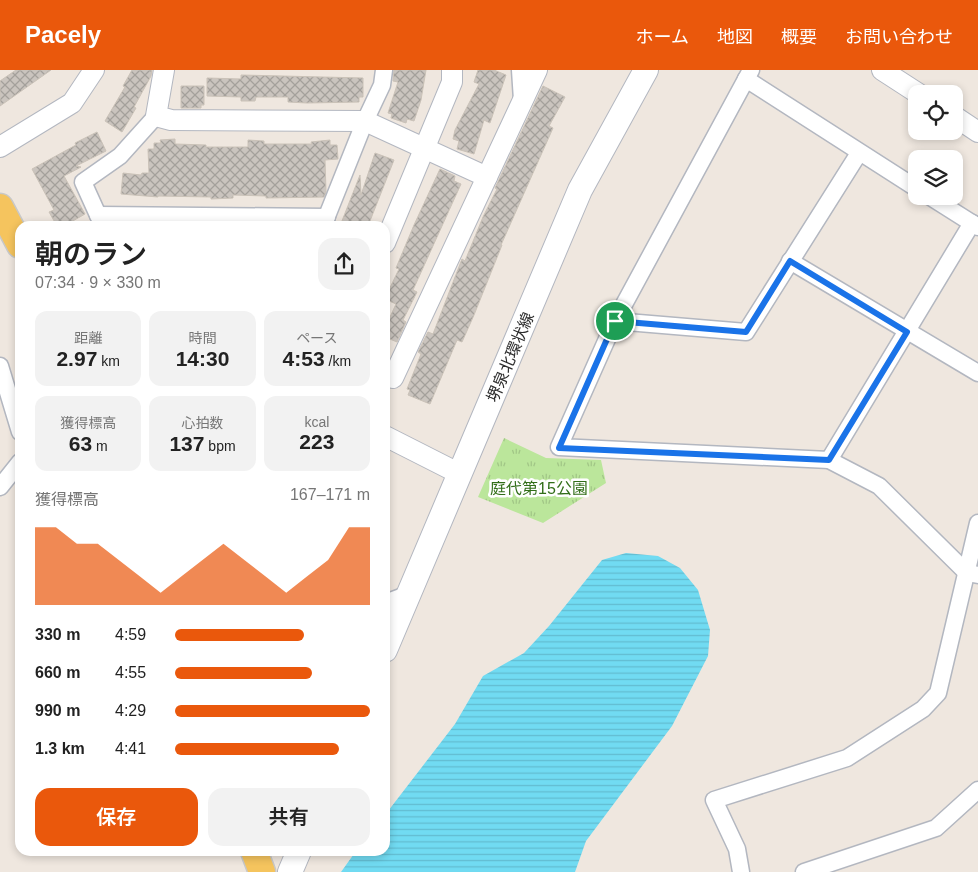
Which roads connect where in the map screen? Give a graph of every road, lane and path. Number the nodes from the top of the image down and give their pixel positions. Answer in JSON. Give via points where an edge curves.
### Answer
{"nodes":[{"id":1,"x":94,"y":70,"type":"edge"},
{"id":2,"x":164,"y":70,"type":"edge"},
{"id":3,"x":384,"y":70,"type":"edge"},
{"id":4,"x":452,"y":70,"type":"edge"},
{"id":5,"x":520,"y":70,"type":"edge"},
{"id":6,"x":538,"y":70,"type":"edge"},
{"id":7,"x":646,"y":70,"type":"edge"},
{"id":8,"x":882,"y":70,"type":"edge"},
{"id":9,"x":748,"y":74,"type":"edge"},
{"id":10,"x":908,"y":87,"type":"edge"},
{"id":11,"x":522,"y":100,"type":"junction"},
{"id":12,"x":156,"y":116,"type":"junction"},
{"id":13,"x":365,"y":122,"type":"junction"},
{"id":14,"x":963,"y":122,"type":"edge"},
{"id":15,"x":978,"y":132,"type":"edge"},
{"id":16,"x":0,"y":147,"type":"edge"},
{"id":17,"x":423,"y":150,"type":"junction"},
{"id":18,"x":859,"y":153,"type":"junction"},
{"id":19,"x":486,"y":177,"type":"junction"},
{"id":20,"x":908,"y":183,"type":"edge"},
{"id":21,"x":943,"y":205,"type":"edge"},
{"id":22,"x":0,"y":207,"type":"edge"},
{"id":23,"x":101,"y":221,"type":"edge"},
{"id":24,"x":325,"y":221,"type":"edge"},
{"id":25,"x":975,"y":225,"type":"edge"},
{"id":26,"x":390,"y":231,"type":"edge"},
{"id":27,"x":15,"y":236,"type":"edge"},
{"id":28,"x":790,"y":261,"type":"junction"},
{"id":29,"x":615,"y":321,"type":"junction"},
{"id":30,"x":907,"y":332,"type":"junction"},
{"id":31,"x":0,"y":369,"type":"edge"},
{"id":32,"x":978,"y":373,"type":"edge"},
{"id":33,"x":393,"y":378,"type":"dead end"},
{"id":34,"x":15,"y":416,"type":"edge"},
{"id":35,"x":390,"y":439,"type":"edge"},
{"id":36,"x":829,"y":460,"type":"junction"},
{"id":37,"x":15,"y":468,"type":"edge"},
{"id":38,"x":460,"y":474,"type":"junction"},
{"id":39,"x":0,"y":487,"type":"edge"},
{"id":40,"x":978,"y":523,"type":"edge"},
{"id":41,"x":972,"y":574,"type":"edge"},
{"id":42,"x":409,"y":594,"type":"junction"},
{"id":43,"x":390,"y":601,"type":"edge"},
{"id":44,"x":390,"y":638,"type":"edge"},
{"id":45,"x":978,"y":790,"type":"edge"},
{"id":46,"x":256,"y":856,"type":"edge"},
{"id":47,"x":297,"y":856,"type":"edge"},
{"id":48,"x":262,"y":872,"type":"edge"},
{"id":49,"x":290,"y":872,"type":"edge"},
{"id":50,"x":741,"y":872,"type":"edge"},
{"id":51,"x":804,"y":872,"type":"edge"}],
"edges":[{"from":1,"to":16,"type":"street","via":[[72,103]]},
{"from":2,"to":12,"type":"street"},
{"from":3,"to":13,"type":"street","via":[[382,85]]},
{"from":4,"to":17,"type":"street","via":[[452,82]]},
{"from":5,"to":11,"type":"street"},
{"from":6,"to":11,"type":"street"},
{"from":7,"to":38,"type":"main road","name":"堺泉北環状線","via":[[580,190]]},
{"from":8,"to":10,"type":"street"},
{"from":9,"to":18,"type":"street"},
{"from":9,"to":29,"type":"street"},
{"from":11,"to":19,"type":"street"},
{"from":12,"to":13,"type":"street","via":[[171,120]]},
{"from":12,"to":23,"type":"street","via":[[120,156],[83,182]]},
{"from":13,"to":17,"type":"street"},
{"from":13,"to":24,"type":"street"},
{"from":14,"to":15,"type":"street"},
{"from":17,"to":19,"type":"street"},
{"from":17,"to":26,"type":"street"},
{"from":18,"to":20,"type":"street"},
{"from":18,"to":28,"type":"street"},
{"from":19,"to":33,"type":"street"},
{"from":21,"to":25,"type":"street"},
{"from":22,"to":27,"type":"main road"},
{"from":25,"to":30,"type":"street"},
{"from":28,"to":29,"type":"street","via":[[746,332]]},
{"from":28,"to":30,"type":"street"},
{"from":29,"to":36,"type":"street","via":[[559,448]]},
{"from":30,"to":32,"type":"street"},
{"from":30,"to":36,"type":"street"},
{"from":31,"to":34,"type":"street"},
{"from":35,"to":38,"type":"street"},
{"from":36,"to":41,"type":"street","via":[[879,486]]},
{"from":37,"to":39,"type":"street"},
{"from":38,"to":42,"type":"main road","name":"堺泉北環状線"},
{"from":40,"to":41,"type":"street"},
{"from":41,"to":50,"type":"street","via":[[938,693],[923,709],[846,758],[714,800],[736,849]]},
{"from":42,"to":43,"type":"street"},
{"from":42,"to":44,"type":"main road","name":"堺泉北環状線"},
{"from":45,"to":51,"type":"street","via":[[936,828]]},
{"from":46,"to":48,"type":"main road"},
{"from":47,"to":49,"type":"main road"}]}
